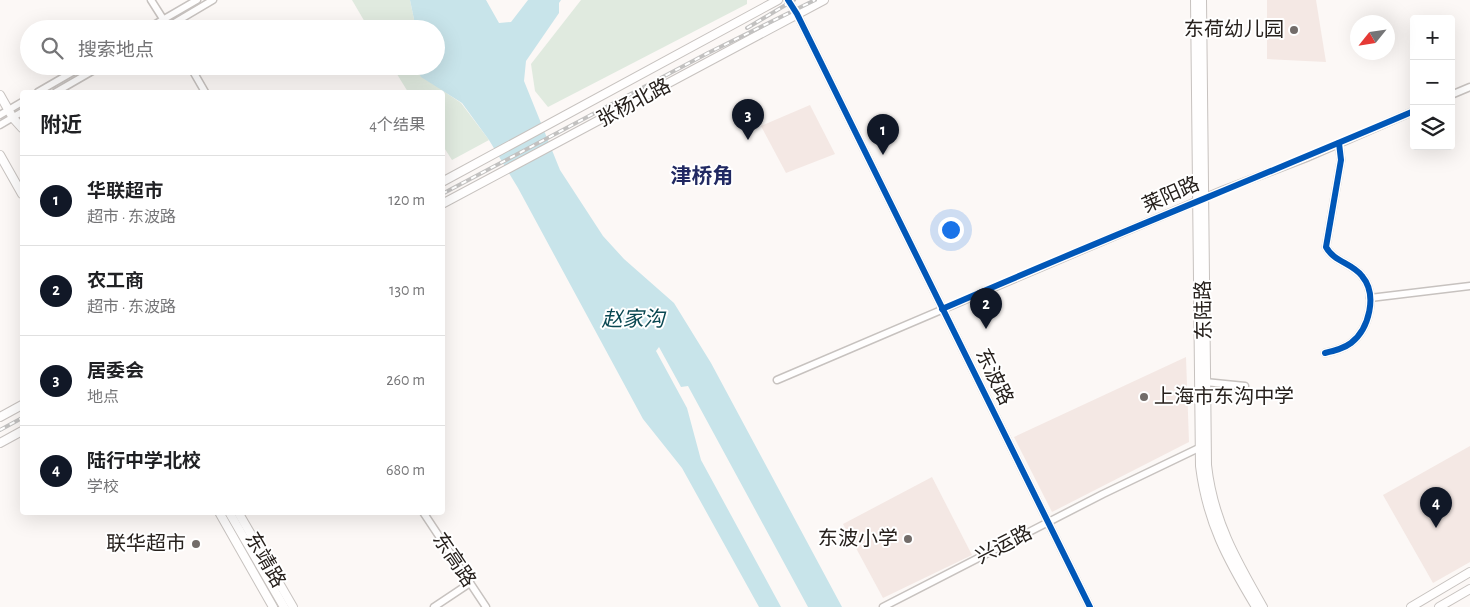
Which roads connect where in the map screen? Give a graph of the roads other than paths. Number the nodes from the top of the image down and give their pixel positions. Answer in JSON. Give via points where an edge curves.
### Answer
{"nodes":[{"id":1,"x":151,"y":0,"type":"edge"},
{"id":2,"x":197,"y":0,"type":"edge"},
{"id":3,"x":213,"y":0,"type":"edge"},
{"id":4,"x":778,"y":0,"type":"edge"},
{"id":5,"x":788,"y":0,"type":"edge"},
{"id":6,"x":824,"y":0,"type":"edge"},
{"id":7,"x":1195,"y":0,"type":"edge"},
{"id":8,"x":1202,"y":0,"type":"edge"},
{"id":9,"x":797,"y":14,"type":"junction"},
{"id":10,"x":163,"y":19,"type":"joint"},
{"id":11,"x":180,"y":20,"type":"edge"},
{"id":12,"x":67,"y":75,"type":"edge"},
{"id":13,"x":85,"y":75,"type":"edge"},
{"id":14,"x":195,"y":75,"type":"edge"},
{"id":15,"x":1470,"y":87,"type":"edge"},
{"id":16,"x":41,"y":90,"type":"edge"},
{"id":17,"x":59,"y":90,"type":"edge"},
{"id":18,"x":204,"y":90,"type":"edge"},
{"id":19,"x":1455,"y":93,"type":"edge"},
{"id":20,"x":0,"y":95,"type":"edge"},
{"id":21,"x":20,"y":103,"type":"edge"},
{"id":22,"x":8,"y":110,"type":"junction"},
{"id":23,"x":20,"y":113,"type":"edge"},
{"id":24,"x":1410,"y":113,"type":"edge"},
{"id":25,"x":0,"y":115,"type":"edge"},
{"id":26,"x":13,"y":118,"type":"junction"},
{"id":27,"x":0,"y":125,"type":"edge"},
{"id":28,"x":20,"y":126,"type":"edge"},
{"id":29,"x":1339,"y":143,"type":"junction"},
{"id":30,"x":0,"y":155,"type":"edge"},
{"id":31,"x":445,"y":180,"type":"edge"},
{"id":32,"x":20,"y":190,"type":"edge"},
{"id":33,"x":1200,"y":200,"type":"junction"},
{"id":34,"x":445,"y":202,"type":"edge"},
{"id":35,"x":1470,"y":286,"type":"edge"},
{"id":36,"x":1370,"y":298,"type":"junction"},
{"id":37,"x":942,"y":309,"type":"junction"},
{"id":38,"x":1325,"y":353,"type":"dead end"},
{"id":39,"x":777,"y":380,"type":"dead end"},
{"id":40,"x":1205,"y":382,"type":"junction"},
{"id":41,"x":1245,"y":386,"type":"dead end"},
{"id":42,"x":20,"y":406,"type":"edge"},
{"id":43,"x":0,"y":416,"type":"edge"},
{"id":44,"x":20,"y":432,"type":"edge"},
{"id":45,"x":0,"y":443,"type":"edge"},
{"id":46,"x":1202,"y":446,"type":"junction"},
{"id":47,"x":221,"y":515,"type":"edge"},
{"id":48,"x":231,"y":515,"type":"edge"},
{"id":49,"x":240,"y":515,"type":"edge"},
{"id":50,"x":425,"y":515,"type":"edge"},
{"id":51,"x":1048,"y":522,"type":"junction"},
{"id":52,"x":1470,"y":572,"type":"edge"},
{"id":53,"x":470,"y":583,"type":"junction"},
{"id":54,"x":1470,"y":589,"type":"edge"},
{"id":55,"x":273,"y":607,"type":"edge"},
{"id":56,"x":284,"y":607,"type":"edge"},
{"id":57,"x":293,"y":607,"type":"edge"},
{"id":58,"x":434,"y":607,"type":"edge"},
{"id":59,"x":486,"y":607,"type":"edge"},
{"id":60,"x":883,"y":607,"type":"edge"},
{"id":61,"x":1090,"y":607,"type":"edge"},
{"id":62,"x":1256,"y":607,"type":"edge"},
{"id":63,"x":1263,"y":607,"type":"edge"},
{"id":64,"x":1411,"y":607,"type":"edge"},
{"id":65,"x":1439,"y":607,"type":"edge"}],
"edges":[{"from":1,"to":10,"type":"street"},
{"from":2,"to":10,"type":"street"},
{"from":3,"to":11,"type":"street"},
{"from":4,"to":31,"type":"main road","name":"张杨北路"},
{"from":5,"to":9,"type":"street","name":"东波路"},
{"from":6,"to":9,"type":"main road","name":"张杨北路"},
{"from":7,"to":33,"type":"main road","name":"东陆路"},
{"from":8,"to":33,"type":"main road","name":"东陆路"},
{"from":9,"to":34,"type":"main road","name":"张杨北路"},
{"from":9,"to":37,"type":"street","name":"东波路"},
{"from":12,"to":16,"type":"street"},
{"from":13,"to":17,"type":"street"},
{"from":14,"to":18,"type":"street"},
{"from":15,"to":19,"type":"street"},
{"from":20,"to":22,"type":"main road"},
{"from":21,"to":22,"type":"street"},
{"from":22,"to":25,"type":"street"},
{"from":22,"to":26,"type":"main road"},
{"from":23,"to":26,"type":"street"},
{"from":24,"to":29,"type":"street","name":"莱阳路"},
{"from":26,"to":27,"type":"street"},
{"from":26,"to":28,"type":"main road"},
{"from":29,"to":33,"type":"street","name":"莱阳路"},
{"from":29,"to":36,"type":"street","via":[[1341,160],[1326,247],[1331,256],[1362,276]]},
{"from":30,"to":32,"type":"main road"},
{"from":33,"to":37,"type":"street","name":"莱阳路"},
{"from":33,"to":40,"type":"main road","name":"东陆路"},
{"from":33,"to":46,"type":"main road","name":"东陆路"},
{"from":35,"to":36,"type":"street"},
{"from":36,"to":38,"type":"street","via":[[1362,331],[1340,349]]},
{"from":37,"to":39,"type":"street","name":"莱阳路"},
{"from":37,"to":51,"type":"street","name":"东波路"},
{"from":40,"to":41,"type":"street"},
{"from":40,"to":46,"type":"main road","name":"东陆路"},
{"from":42,"to":43,"type":"main road"},
{"from":44,"to":45,"type":"main road"},
{"from":46,"to":51,"type":"street","name":"兴运路"},
{"from":46,"to":62,"type":"main road","name":"东陆路","via":[[1203,488],[1214,528],[1228,561]]},
{"from":46,"to":63,"type":"main road","name":"东陆路","via":[[1220,526]]},
{"from":47,"to":55,"type":"main road","name":"东靖路"},
{"from":48,"to":56,"type":"main road"},
{"from":49,"to":57,"type":"main road","name":"东靖路"},
{"from":50,"to":53,"type":"street","name":"东高路"},
{"from":51,"to":60,"type":"street","name":"兴运路"},
{"from":51,"to":61,"type":"street","name":"东波路"},
{"from":52,"to":64,"type":"main road"},
{"from":53,"to":58,"type":"street"},
{"from":53,"to":59,"type":"street","name":"东高路"},
{"from":54,"to":65,"type":"main road"}]}
